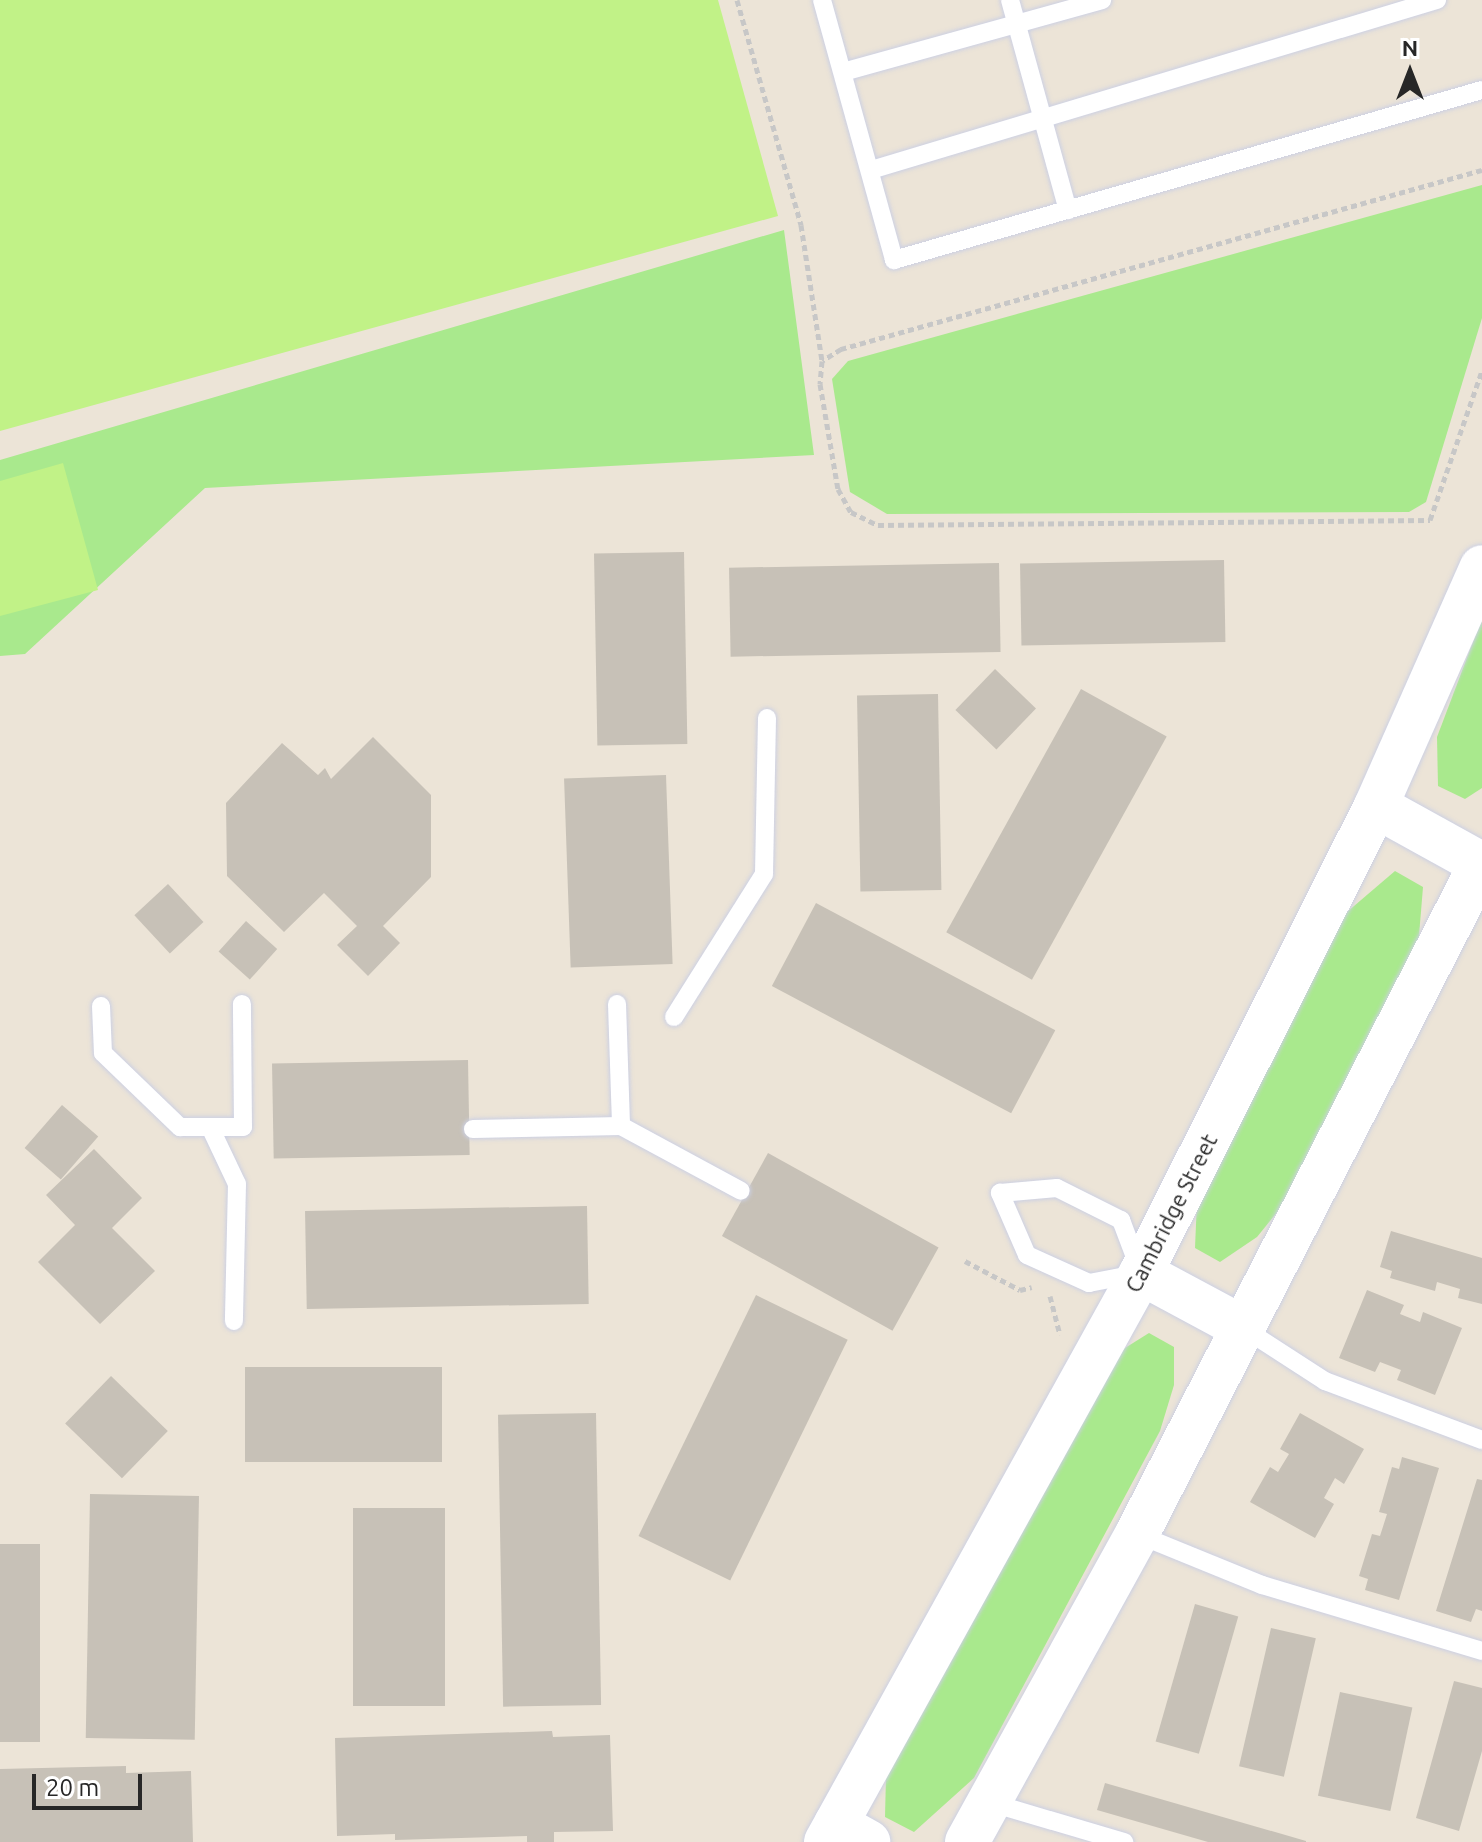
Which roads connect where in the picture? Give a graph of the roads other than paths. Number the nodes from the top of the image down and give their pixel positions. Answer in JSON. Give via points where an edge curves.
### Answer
{"nodes":[{"id":1,"x":822,"y":0,"type":"edge"},
{"id":2,"x":1010,"y":0,"type":"edge"},
{"id":3,"x":1102,"y":0,"type":"edge"},
{"id":4,"x":1437,"y":0,"type":"edge"},
{"id":5,"x":1017,"y":24,"type":"junction"},
{"id":6,"x":843,"y":72,"type":"junction"},
{"id":7,"x":1482,"y":90,"type":"edge"},
{"id":8,"x":1042,"y":117,"type":"junction"},
{"id":9,"x":871,"y":170,"type":"junction"},
{"id":10,"x":1068,"y":210,"type":"junction"},
{"id":11,"x":1482,"y":567,"type":"edge"},
{"id":12,"x":767,"y":718,"type":"dead end"},
{"id":13,"x":1376,"y":806,"type":"junction"},
{"id":14,"x":1482,"y":864,"type":"edge"},
{"id":15,"x":242,"y":1004,"type":"dead end"},
{"id":16,"x":617,"y":1004,"type":"dead end"},
{"id":17,"x":101,"y":1006,"type":"dead end"},
{"id":18,"x":674,"y":1017,"type":"dead end"},
{"id":19,"x":621,"y":1126,"type":"junction"},
{"id":20,"x":210,"y":1127,"type":"junction"},
{"id":21,"x":473,"y":1129,"type":"dead end"},
{"id":22,"x":741,"y":1191,"type":"dead end"},
{"id":23,"x":1141,"y":1273,"type":"junction"},
{"id":24,"x":234,"y":1321,"type":"dead end"},
{"id":25,"x":1243,"y":1328,"type":"junction"},
{"id":26,"x":1482,"y":1440,"type":"edge"},
{"id":27,"x":1137,"y":1534,"type":"junction"},
{"id":28,"x":1482,"y":1651,"type":"edge"},
{"id":29,"x":992,"y":1803,"type":"junction"},
{"id":30,"x":843,"y":1836,"type":"edge"},
{"id":31,"x":967,"y":1842,"type":"edge"},
{"id":32,"x":1124,"y":1842,"type":"edge"}],
"edges":[{"from":1,"to":6,"type":"lane"},
{"from":2,"to":5,"type":"lane"},
{"from":3,"to":5,"type":"lane"},
{"from":4,"to":8,"type":"lane"},
{"from":5,"to":6,"type":"lane"},
{"from":5,"to":8,"type":"lane"},
{"from":6,"to":9,"type":"lane"},
{"from":7,"to":10,"type":"lane"},
{"from":8,"to":9,"type":"lane"},
{"from":8,"to":10,"type":"lane"},
{"from":9,"to":10,"type":"lane","via":[[894,260]]},
{"from":11,"to":13,"type":"street","name":"Cambridge Street"},
{"from":12,"to":18,"type":"lane","via":[[764,874]]},
{"from":13,"to":14,"type":"street"},
{"from":13,"to":23,"type":"street","name":"Cambridge Street"},
{"from":14,"to":25,"type":"street"},
{"from":15,"to":20,"type":"lane","via":[[243,1127]]},
{"from":16,"to":19,"type":"lane"},
{"from":17,"to":20,"type":"lane","via":[[103,1053],[180,1127]]},
{"from":19,"to":21,"type":"lane"},
{"from":19,"to":22,"type":"lane"},
{"from":20,"to":24,"type":"lane","via":[[237,1184]]},
{"from":23,"to":23,"type":"lane","via":[[1121,1220],[1057,1188],[1000,1193],[1027,1255],[1089,1283]]},
{"from":23,"to":25,"type":"street"},
{"from":23,"to":30,"type":"street","name":"Cambridge Street"},
{"from":25,"to":26,"type":"lane","via":[[1325,1381]]},
{"from":25,"to":27,"type":"street"},
{"from":27,"to":28,"type":"lane","via":[[1262,1585]]},
{"from":27,"to":29,"type":"street"},
{"from":29,"to":31,"type":"street"},
{"from":29,"to":32,"type":"lane"}]}
